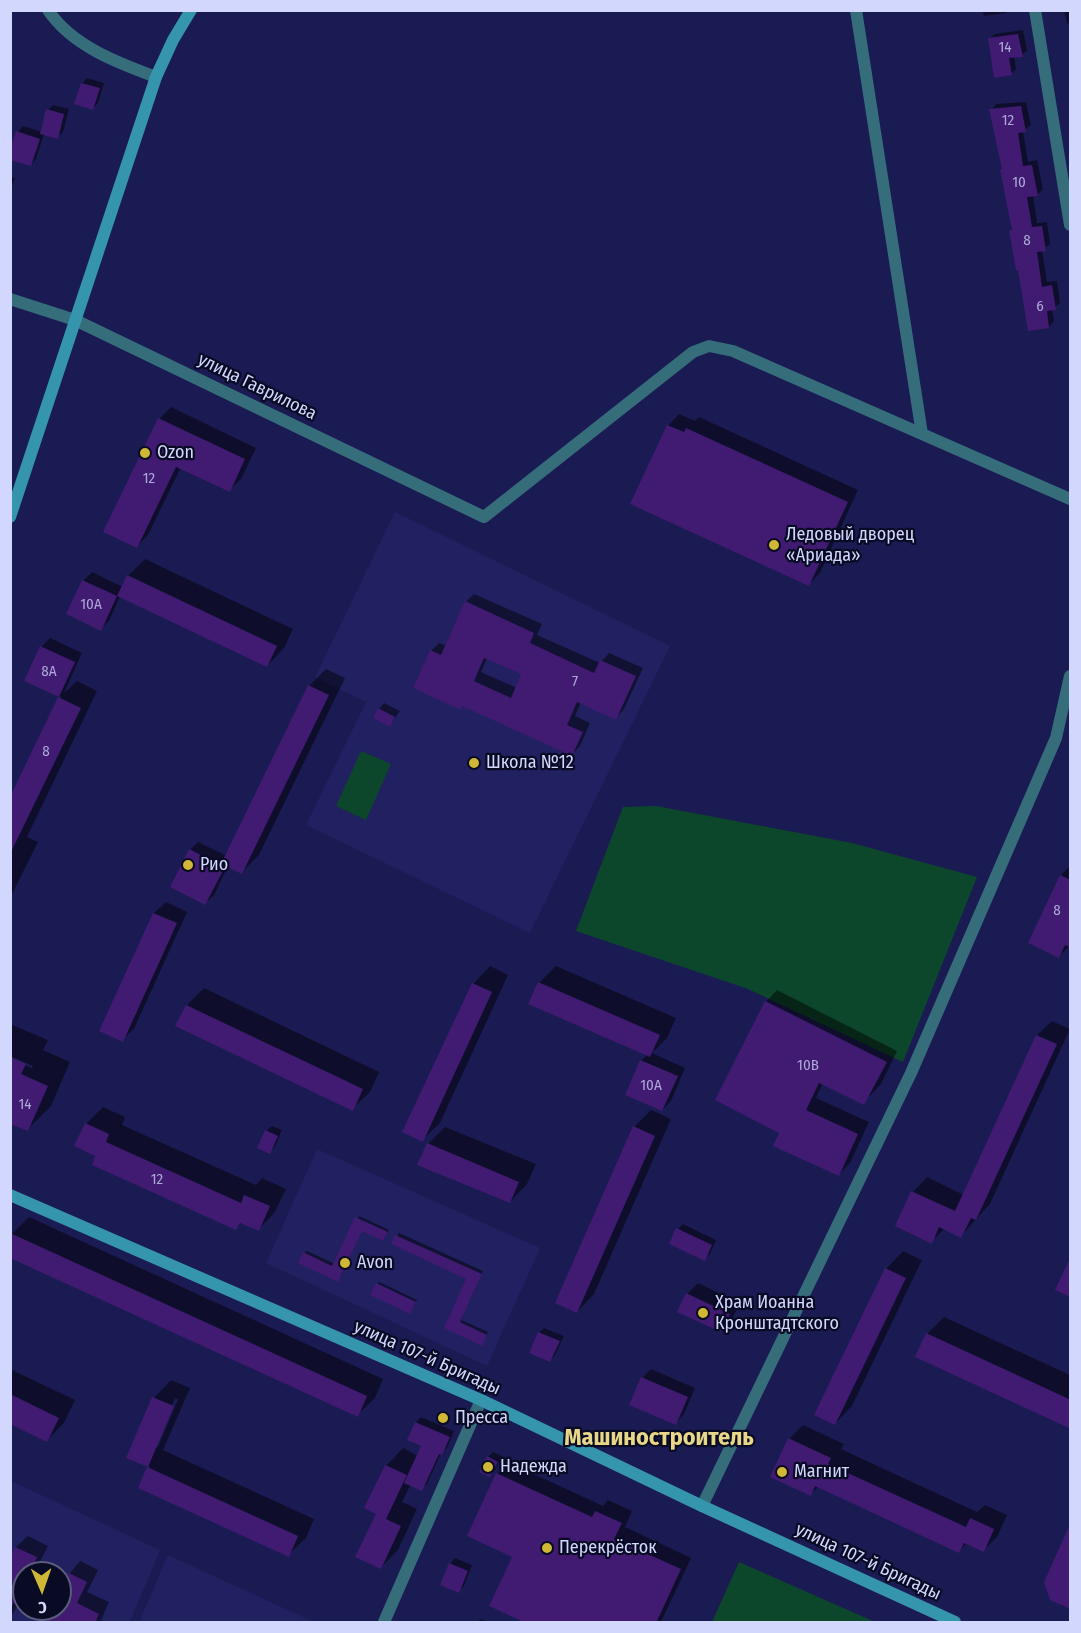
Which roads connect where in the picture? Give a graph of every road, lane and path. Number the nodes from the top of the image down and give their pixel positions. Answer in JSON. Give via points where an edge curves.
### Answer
{"nodes":[{"id":1,"x":48,"y":10,"type":"edge"},
{"id":2,"x":191,"y":10,"type":"edge"},
{"id":3,"x":856,"y":10,"type":"edge"},
{"id":4,"x":1035,"y":10,"type":"edge"},
{"id":5,"x":156,"y":77,"type":"junction"},
{"id":6,"x":1071,"y":225,"type":"edge"},
{"id":7,"x":10,"y":299,"type":"edge"},
{"id":8,"x":75,"y":320,"type":"junction"},
{"id":9,"x":922,"y":434,"type":"junction"},
{"id":10,"x":1071,"y":499,"type":"edge"},
{"id":11,"x":10,"y":517,"type":"edge"},
{"id":12,"x":1071,"y":676,"type":"edge"},
{"id":13,"x":10,"y":1195,"type":"edge"},
{"id":14,"x":481,"y":1401,"type":"junction"},
{"id":15,"x":702,"y":1506,"type":"junction"},
{"id":16,"x":384,"y":1623,"type":"edge"},
{"id":17,"x":955,"y":1623,"type":"edge"}],
"edges":[{"from":1,"to":5,"type":"street","via":[[73,36],[110,60]]},
{"from":2,"to":5,"type":"main road"},
{"from":3,"to":9,"type":"street"},
{"from":4,"to":6,"type":"street"},
{"from":5,"to":8,"type":"main road"},
{"from":7,"to":8,"type":"street","name":"улица Гаврилова"},
{"from":8,"to":9,"type":"street","name":"улица Гаврилова","via":[[484,517],[693,352],[710,346],[734,351]]},
{"from":8,"to":11,"type":"main road"},
{"from":9,"to":10,"type":"street"},
{"from":12,"to":15,"type":"street","via":[[1056,738],[911,1073]]},
{"from":13,"to":14,"type":"main road","name":"улица 107-й Бригады"},
{"from":14,"to":15,"type":"main road","name":"улица 107-й Бригады"},
{"from":14,"to":16,"type":"street"},
{"from":15,"to":17,"type":"main road","name":"улица 107-й Бригады"}]}
